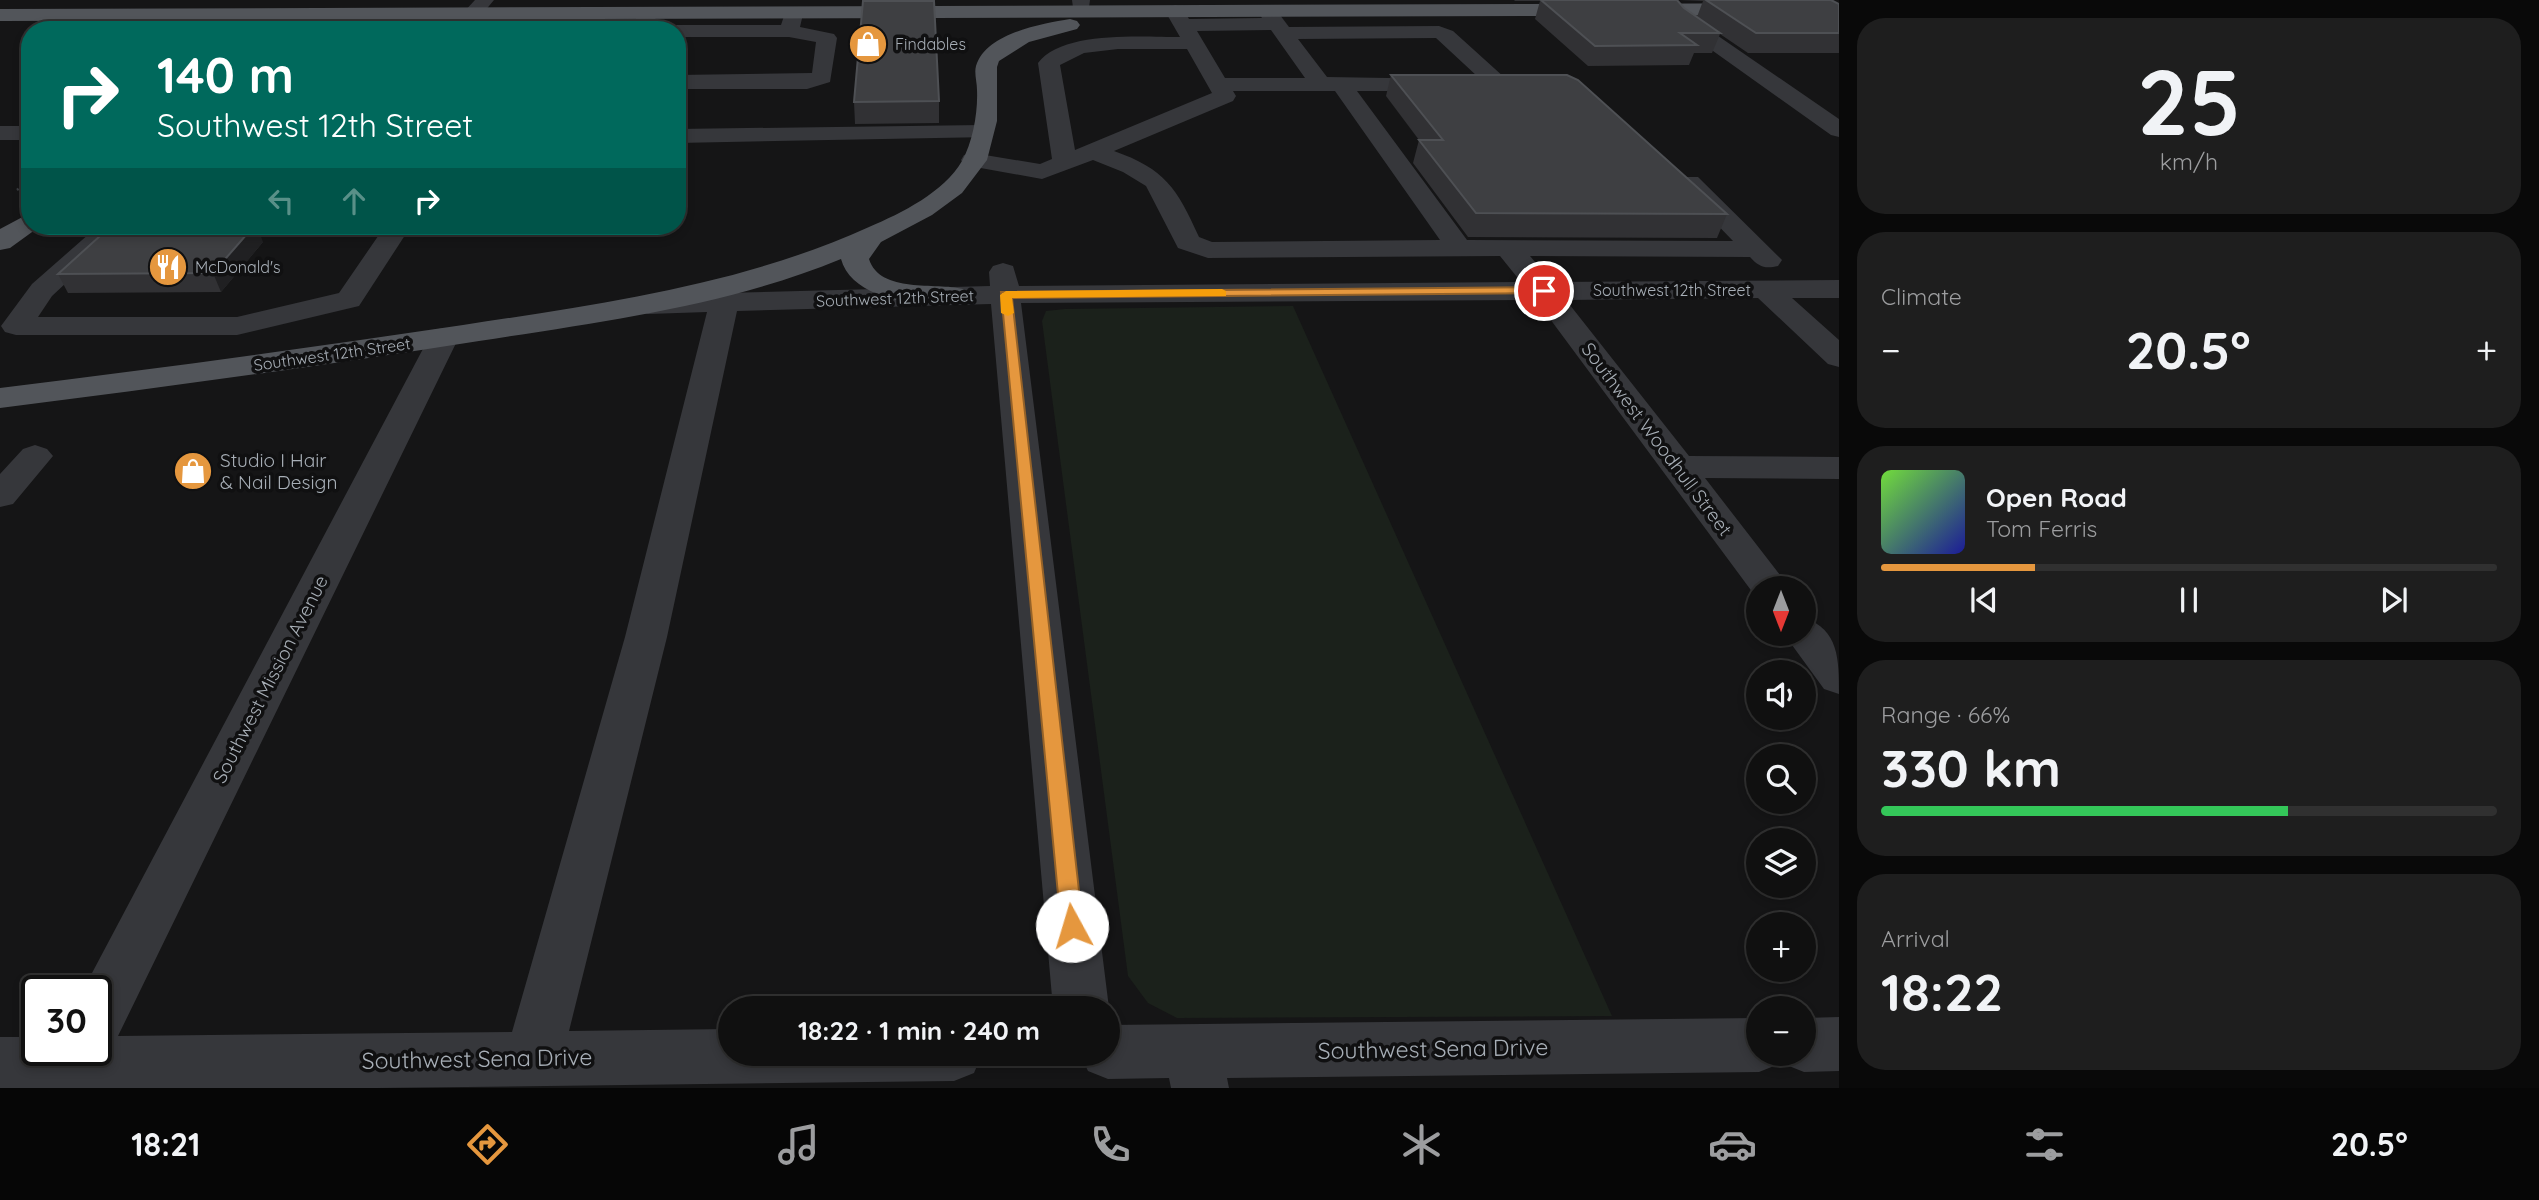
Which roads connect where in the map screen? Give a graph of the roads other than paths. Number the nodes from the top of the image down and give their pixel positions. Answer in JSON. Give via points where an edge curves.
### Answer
{"nodes":[{"id":1,"x":284,"y":0,"type":"edge"},
{"id":2,"x":324,"y":0,"type":"edge"},
{"id":3,"x":1329,"y":5,"type":"edge"},
{"id":4,"x":1670,"y":5,"type":"edge"},
{"id":5,"x":1726,"y":5,"type":"edge"},
{"id":6,"x":1081,"y":6,"type":"edge"},
{"id":7,"x":479,"y":7,"type":"edge"},
{"id":8,"x":700,"y":7,"type":"edge"},
{"id":9,"x":767,"y":7,"type":"edge"},
{"id":10,"x":1839,"y":9,"type":"edge"},
{"id":11,"x":0,"y":15,"type":"edge"},
{"id":12,"x":266,"y":15,"type":"junction"},
{"id":13,"x":307,"y":15,"type":"junction"},
{"id":14,"x":258,"y":21,"type":"edge"},
{"id":15,"x":300,"y":21,"type":"edge"},
{"id":16,"x":632,"y":21,"type":"edge"},
{"id":17,"x":647,"y":21,"type":"edge"},
{"id":18,"x":791,"y":23,"type":"junction"},
{"id":19,"x":1276,"y":23,"type":"junction"},
{"id":20,"x":1183,"y":24,"type":"junction"},
{"id":21,"x":686,"y":30,"type":"edge"},
{"id":22,"x":969,"y":55,"type":"dead end"},
{"id":23,"x":686,"y":82,"type":"edge"},
{"id":24,"x":1331,"y":84,"type":"junction"},
{"id":25,"x":1499,"y":84,"type":"junction"},
{"id":26,"x":1218,"y":85,"type":"junction"},
{"id":27,"x":1560,"y":86,"type":"edge"},
{"id":28,"x":983,"y":128,"type":"junction"},
{"id":29,"x":1839,"y":130,"type":"edge"},
{"id":30,"x":0,"y":133,"type":"edge"},
{"id":31,"x":21,"y":133,"type":"edge"},
{"id":32,"x":686,"y":136,"type":"edge"},
{"id":33,"x":1092,"y":151,"type":"junction"},
{"id":34,"x":972,"y":160,"type":"junction"},
{"id":35,"x":1065,"y":162,"type":"junction"},
{"id":36,"x":1674,"y":169,"type":"edge"},
{"id":37,"x":104,"y":235,"type":"edge"},
{"id":38,"x":392,"y":235,"type":"edge"},
{"id":39,"x":871,"y":237,"type":"junction"},
{"id":40,"x":1508,"y":248,"type":"junction"},
{"id":41,"x":1460,"y":249,"type":"junction"},
{"id":42,"x":1757,"y":250,"type":"junction"},
{"id":43,"x":1004,"y":283,"type":"junction"},
{"id":44,"x":1765,"y":289,"type":"junction"},
{"id":45,"x":1801,"y":289,"type":"junction"},
{"id":46,"x":1839,"y":289,"type":"edge"},
{"id":47,"x":1544,"y":291,"type":"junction"},
{"id":48,"x":953,"y":295,"type":"junction"},
{"id":49,"x":724,"y":302,"type":"junction"},
{"id":50,"x":614,"y":308,"type":"junction"},
{"id":51,"x":237,"y":326,"type":"junction"},
{"id":52,"x":444,"y":337,"type":"junction"},
{"id":53,"x":1839,"y":357,"type":"edge"},
{"id":54,"x":225,"y":370,"type":"junction"},
{"id":55,"x":0,"y":398,"type":"edge"},
{"id":56,"x":35,"y":456,"type":"dead end"},
{"id":57,"x":1679,"y":467,"type":"junction"},
{"id":58,"x":1839,"y":468,"type":"edge"},
{"id":59,"x":0,"y":496,"type":"edge"},
{"id":60,"x":1761,"y":576,"type":"edge"},
{"id":61,"x":1815,"y":646,"type":"edge"},
{"id":62,"x":1839,"y":678,"type":"edge"},
{"id":63,"x":112,"y":991,"type":"edge"},
{"id":64,"x":1080,"y":996,"type":"edge"},
{"id":65,"x":1839,"y":1044,"type":"edge"},
{"id":66,"x":1816,"y":1045,"type":"edge"},
{"id":67,"x":1746,"y":1046,"type":"edge"},
{"id":68,"x":1120,"y":1054,"type":"edge"},
{"id":69,"x":112,"y":1056,"type":"edge"},
{"id":70,"x":533,"y":1059,"type":"junction"},
{"id":71,"x":21,"y":1063,"type":"edge"},
{"id":72,"x":0,"y":1065,"type":"edge"},
{"id":73,"x":758,"y":1066,"type":"edge"},
{"id":74,"x":1197,"y":1070,"type":"edge"},
{"id":75,"x":660,"y":1072,"type":"edge"}],
"edges":[{"from":1,"to":12,"type":"main road"},
{"from":2,"to":13,"type":"main road"},
{"from":3,"to":4,"type":"main road"},
{"from":3,"to":19,"type":"main road"},
{"from":4,"to":5,"type":"main road"},
{"from":4,"to":29,"type":"street","via":[[1685,22]]},
{"from":5,"to":10,"type":"main road"},
{"from":6,"to":18,"type":"main road","via":[[964,21]]},
{"from":6,"to":20,"type":"main road"},
{"from":7,"to":13,"type":"main road"},
{"from":7,"to":16,"type":"main road"},
{"from":8,"to":9,"type":"main road"},
{"from":8,"to":17,"type":"main road"},
{"from":9,"to":18,"type":"main road"},
{"from":11,"to":12,"type":"main road"},
{"from":12,"to":13,"type":"main road"},
{"from":12,"to":14,"type":"main road"},
{"from":13,"to":15,"type":"main road"},
{"from":18,"to":21,"type":"street"},
{"from":18,"to":23,"type":"street","via":[[827,38],[822,77],[807,82]]},
{"from":19,"to":20,"type":"main road","via":[[1245,16]]},
{"from":19,"to":24,"type":"street"},
{"from":19,"to":25,"type":"street","via":[[1446,34]]},
{"from":20,"to":26,"type":"street"},
{"from":20,"to":28,"type":"main road","via":[[1063,26],[1005,46],[986,66]]},
{"from":20,"to":35,"type":"street","via":[[1091,45],[1049,63]]},
{"from":22,"to":28,"type":"main road"},
{"from":24,"to":25,"type":"street"},
{"from":24,"to":26,"type":"street"},
{"from":24,"to":41,"type":"street"},
{"from":25,"to":27,"type":"street"},
{"from":26,"to":33,"type":"street","via":[[1225,96]]},
{"from":28,"to":32,"type":"street"},
{"from":28,"to":34,"type":"main road","via":[[981,148]]},
{"from":30,"to":31,"type":"street"},
{"from":33,"to":35,"type":"street"},
{"from":33,"to":41,"type":"street","via":[[1146,171],[1165,188],[1188,242],[1196,247],[1236,252]]},
{"from":34,"to":35,"type":"street","via":[[1042,172]]},
{"from":34,"to":39,"type":"main road","via":[[942,197],[912,218]]},
{"from":36,"to":42,"type":"street"},
{"from":37,"to":51,"type":"street","via":[[42,290],[16,326]]},
{"from":38,"to":51,"type":"street","via":[[349,300]]},
{"from":39,"to":48,"type":"main road","via":[[855,259],[855,269],[863,278],[908,292]]},
{"from":39,"to":50,"type":"main road","via":[[757,277]]},
{"from":40,"to":41,"type":"street"},
{"from":40,"to":42,"type":"street"},
{"from":40,"to":47,"type":"street","name":"Southwest Woodhull Street"},
{"from":42,"to":45,"type":"street"},
{"from":43,"to":47,"type":"street","name":"Southwest 12th Street"},
{"from":43,"to":48,"type":"street","name":"Southwest 12th Street"},
{"from":43,"to":64,"type":"street"},
{"from":44,"to":45,"type":"street","name":"Southwest 12th Street"},
{"from":44,"to":47,"type":"street","name":"Southwest 12th Street"},
{"from":44,"to":53,"type":"street"},
{"from":45,"to":46,"type":"street","name":"Southwest 12th Street"},
{"from":47,"to":57,"type":"street","name":"Southwest Woodhull Street"},
{"from":48,"to":49,"type":"street","name":"Southwest 12th Street"},
{"from":49,"to":50,"type":"street","name":"Southwest 12th Street"},
{"from":49,"to":70,"type":"street","via":[[646,637]]},
{"from":50,"to":52,"type":"main road","name":"Southwest 12th Street"},
{"from":51,"to":54,"type":"street"},
{"from":52,"to":54,"type":"main road","name":"Southwest 12th Street"},
{"from":52,"to":63,"type":"street","name":"Southwest Mission Avenue"},
{"from":54,"to":55,"type":"main road","name":"Southwest 12th Street"},
{"from":56,"to":59,"type":"street"},
{"from":57,"to":58,"type":"street"},
{"from":57,"to":60,"type":"street","name":"Southwest Woodhull Street"},
{"from":61,"to":62,"type":"street"},
{"from":65,"to":66,"type":"street"},
{"from":67,"to":74,"type":"street","name":"Southwest Sena Drive"},
{"from":68,"to":74,"type":"street","name":"Southwest Sena Drive"},
{"from":69,"to":70,"type":"street","name":"Southwest Sena Drive"},
{"from":70,"to":75,"type":"street","name":"Southwest Sena Drive"},
{"from":71,"to":72,"type":"street","name":"Southwest Sena Drive"},
{"from":73,"to":75,"type":"street","name":"Southwest Sena Drive"}]}
